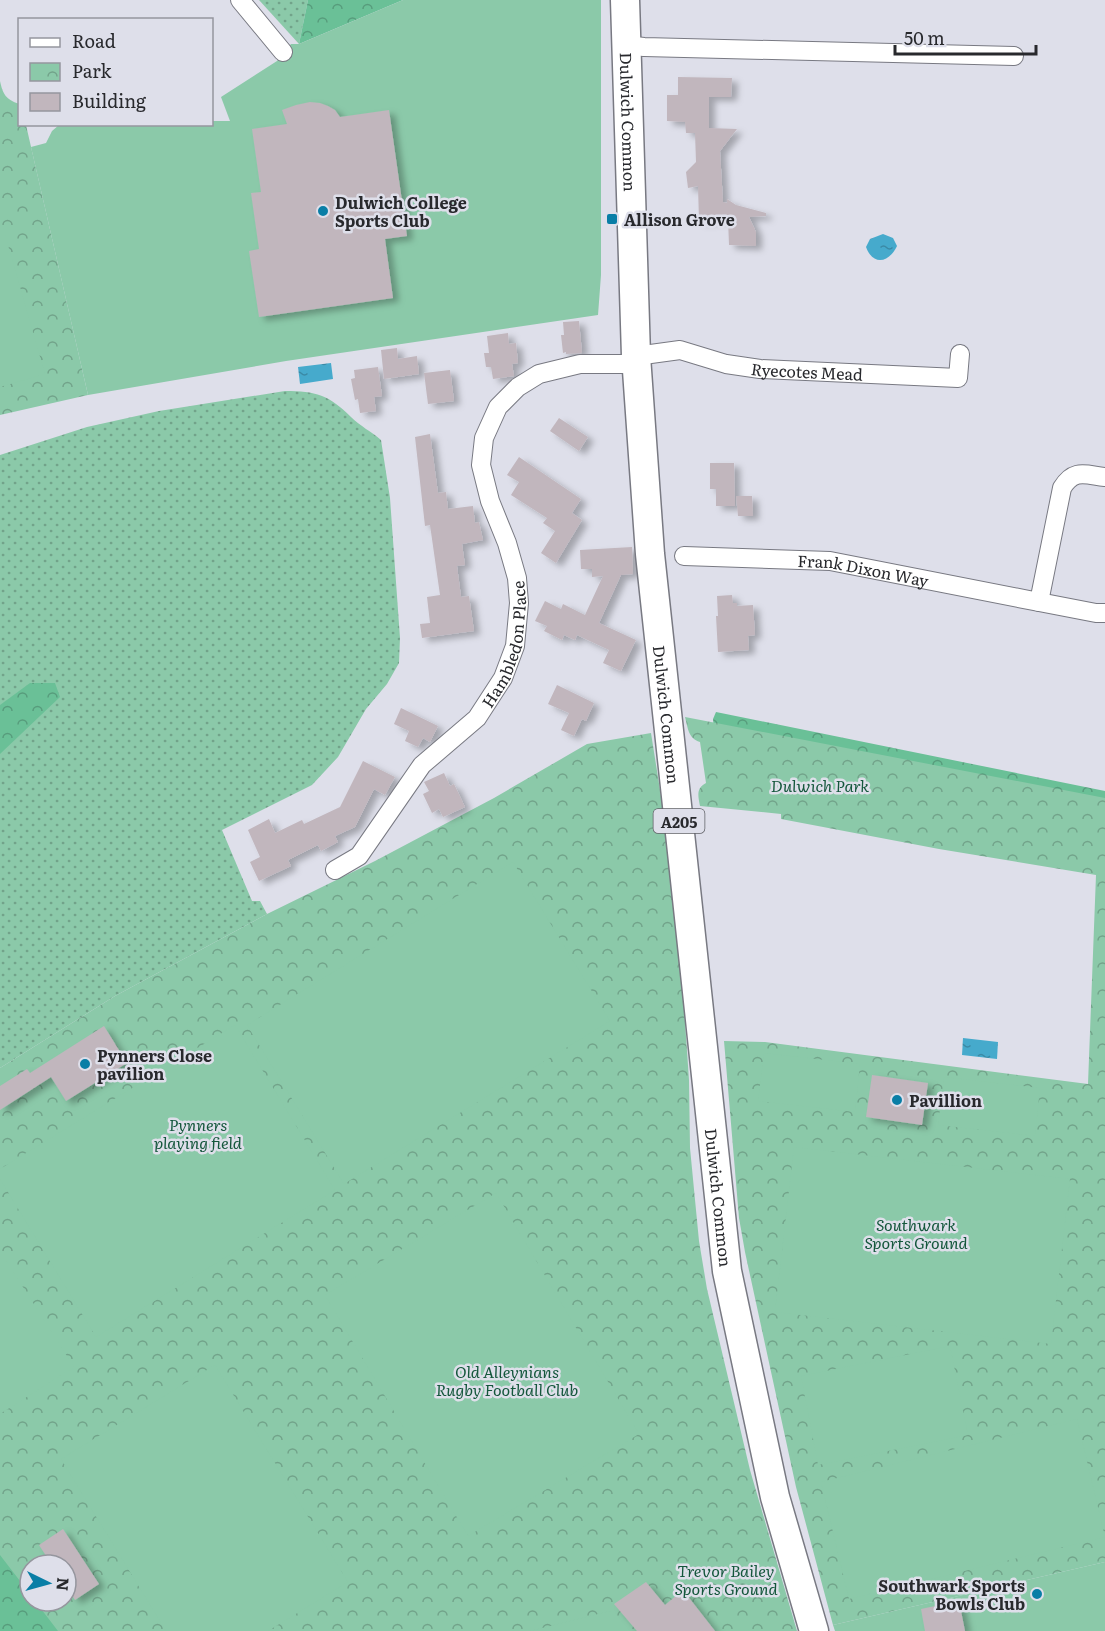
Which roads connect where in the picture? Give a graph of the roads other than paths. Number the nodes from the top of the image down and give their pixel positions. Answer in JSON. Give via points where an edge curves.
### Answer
{"nodes":[{"id":1,"x":240,"y":0,"type":"edge"},
{"id":2,"x":625,"y":0,"type":"edge"},
{"id":3,"x":625,"y":45,"type":"junction"},
{"id":4,"x":283,"y":52,"type":"dead end"},
{"id":5,"x":1014,"y":56,"type":"dead end"},
{"id":6,"x":960,"y":354,"type":"dead end"},
{"id":7,"x":636,"y":360,"type":"junction"},
{"id":8,"x":1105,"y":477,"type":"edge"},
{"id":9,"x":684,"y":556,"type":"dead end"},
{"id":10,"x":1039,"y":602,"type":"junction"},
{"id":11,"x":1105,"y":613,"type":"edge"},
{"id":12,"x":335,"y":870,"type":"dead end"},
{"id":13,"x":814,"y":1631,"type":"edge"}],
"edges":[{"from":1,"to":4,"type":"street"},
{"from":2,"to":3,"type":"highway","name":"Dulwich Common","number":"A205"},
{"from":3,"to":5,"type":"street"},
{"from":3,"to":7,"type":"highway","name":"Dulwich Common","number":"A205"},
{"from":6,"to":7,"type":"street","name":"Ryecotes Mead","via":[[958,378],[760,369],[680,350]]},
{"from":7,"to":12,"type":"street","name":"Hambledon Place","via":[[580,364],[539,374],[518,387],[498,407],[484,438],[481,465],[517,578],[515,646],[503,678],[477,718],[422,765],[359,856]]},
{"from":7,"to":13,"type":"highway","name":"Dulwich Common","number":"A205","via":[[656,618],[727,1271],[775,1497]]},
{"from":8,"to":10,"type":"street","via":[[1079,474],[1068,478],[1062,488]]},
{"from":9,"to":10,"type":"street","name":"Frank Dixon Way","via":[[830,561]]},
{"from":10,"to":11,"type":"street","name":"Frank Dixon Way"}]}
